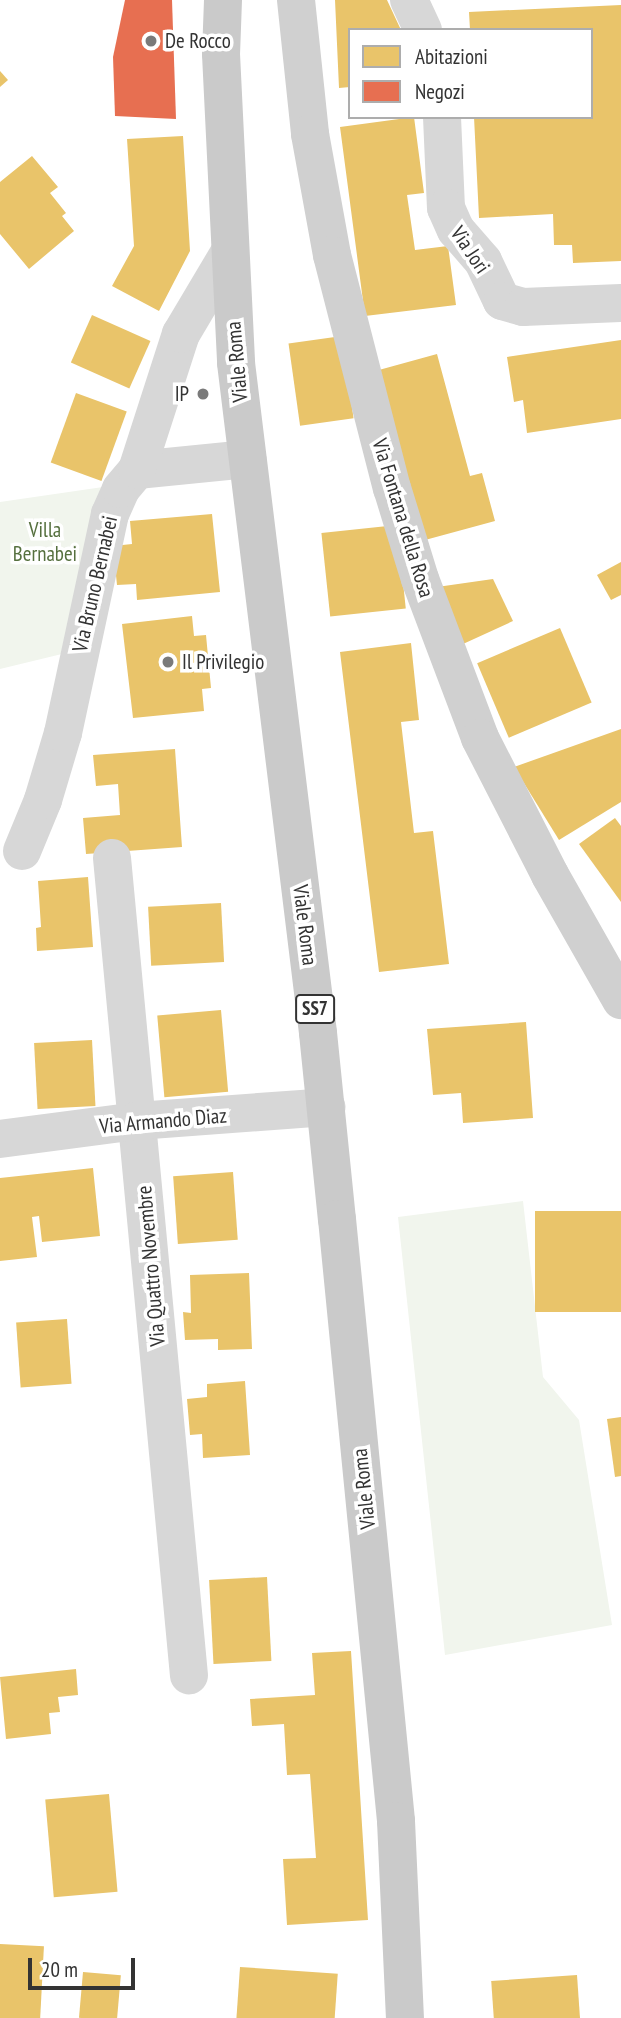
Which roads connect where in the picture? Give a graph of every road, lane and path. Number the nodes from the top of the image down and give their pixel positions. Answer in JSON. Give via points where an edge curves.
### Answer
{"nodes":[{"id":1,"x":223,"y":0,"type":"edge"},
{"id":2,"x":296,"y":0,"type":"edge"},
{"id":3,"x":409,"y":0,"type":"edge"},
{"id":4,"x":422,"y":28,"type":"edge"},
{"id":5,"x":442,"y":119,"type":"edge"},
{"id":6,"x":229,"y":253,"type":"junction"},
{"id":7,"x":621,"y":303,"type":"edge"},
{"id":8,"x":247,"y":459,"type":"junction"},
{"id":9,"x":136,"y":470,"type":"junction"},
{"id":10,"x":22,"y":851,"type":"dead end"},
{"id":11,"x":112,"y":858,"type":"dead end"},
{"id":12,"x":610,"y":969,"type":"edge"},
{"id":13,"x":621,"y":1000,"type":"edge"},
{"id":14,"x":326,"y":1107,"type":"junction"},
{"id":15,"x":137,"y":1121,"type":"junction"},
{"id":16,"x":0,"y":1139,"type":"edge"},
{"id":17,"x":189,"y":1675,"type":"dead end"},
{"id":18,"x":405,"y":2018,"type":"edge"}],
"edges":[{"from":1,"to":6,"type":"main road","name":"Viale Roma","number":"SS7"},
{"from":2,"to":12,"type":"main road","name":"Via Fontana della Rosa","via":[[314,159],[332,256],[406,536],[480,738],[550,875]]},
{"from":3,"to":4,"type":"street"},
{"from":5,"to":7,"type":"street","name":"Via Jori","via":[[446,208],[456,230],[483,261],[502,301],[523,307]]},
{"from":6,"to":8,"type":"main road","name":"Viale Roma","number":"SS7"},
{"from":6,"to":9,"type":"street","name":"Via Bruno Bernabei","via":[[181,334]]},
{"from":8,"to":9,"type":"street"},
{"from":8,"to":14,"type":"main road","name":"Viale Roma","number":"SS7"},
{"from":9,"to":10,"type":"street","name":"Via Bruno Bernabei","via":[[110,514],[63,733]]},
{"from":11,"to":15,"type":"street","name":"Via Quattro Novembre"},
{"from":12,"to":13,"type":"main road","name":"Via Fontana della Rosa"},
{"from":14,"to":15,"type":"street","name":"Via Armando Diaz"},
{"from":14,"to":18,"type":"main road","name":"Viale Roma","number":"SS7","via":[[396,1821]]},
{"from":15,"to":16,"type":"street","name":"Via Armando Diaz"},
{"from":15,"to":17,"type":"street","name":"Via Quattro Novembre"}]}
